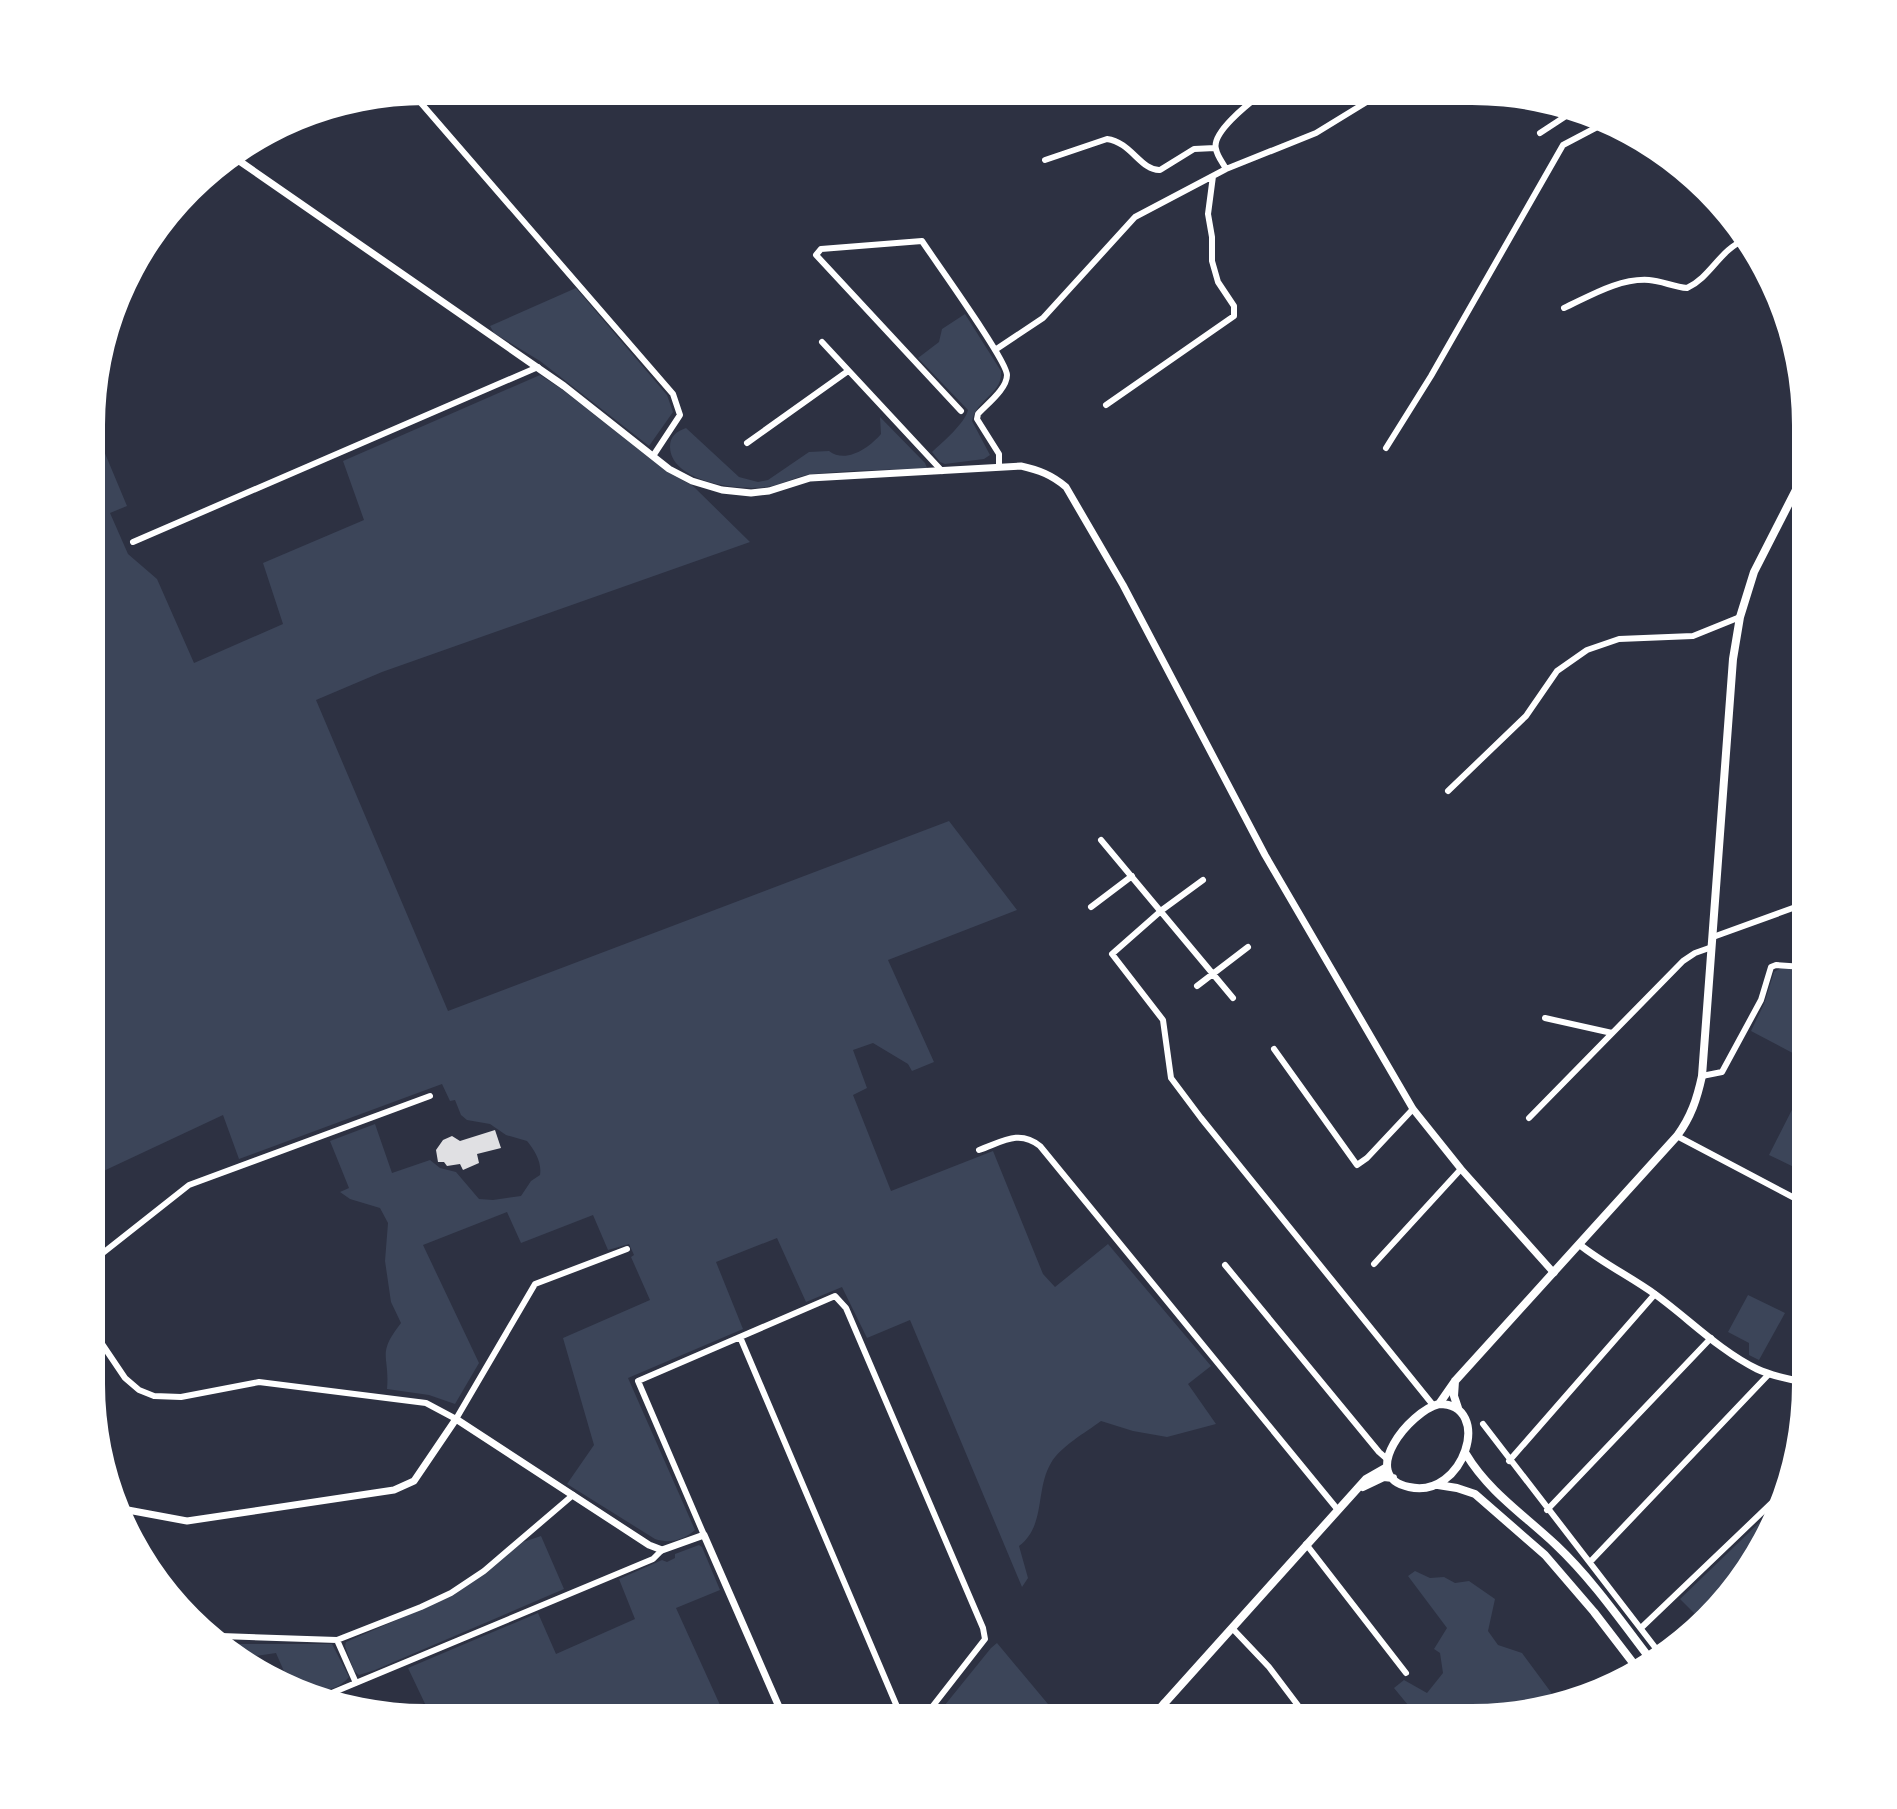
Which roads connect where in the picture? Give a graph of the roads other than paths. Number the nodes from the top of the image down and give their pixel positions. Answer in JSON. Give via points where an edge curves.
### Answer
{"nodes":[{"id":1,"x":423,"y":105,"type":"edge"},
{"id":2,"x":1249,"y":105,"type":"edge"},
{"id":3,"x":1362,"y":105,"type":"edge"},
{"id":4,"x":1563,"y":118,"type":"edge"},
{"id":5,"x":1594,"y":129,"type":"edge"},
{"id":6,"x":1540,"y":133,"type":"dead end"},
{"id":7,"x":1215,"y":148,"type":"junction"},
{"id":8,"x":1045,"y":160,"type":"dead end"},
{"id":9,"x":242,"y":163,"type":"edge"},
{"id":10,"x":1226,"y":169,"type":"junction"},
{"id":11,"x":1213,"y":176,"type":"junction"},
{"id":12,"x":1736,"y":244,"type":"edge"},
{"id":13,"x":1564,"y":308,"type":"dead end"},
{"id":14,"x":822,"y":342,"type":"dead end"},
{"id":15,"x":995,"y":350,"type":"junction"},
{"id":16,"x":538,"y":367,"type":"junction"},
{"id":17,"x":848,"y":371,"type":"junction"},
{"id":18,"x":1106,"y":405,"type":"dead end"},
{"id":19,"x":961,"y":411,"type":"dead end"},
{"id":20,"x":747,"y":443,"type":"dead end"},
{"id":21,"x":1386,"y":448,"type":"dead end"},
{"id":22,"x":653,"y":456,"type":"junction"},
{"id":23,"x":999,"y":466,"type":"junction"},
{"id":24,"x":942,"y":471,"type":"junction"},
{"id":25,"x":1792,"y":496,"type":"edge"},
{"id":26,"x":134,"y":542,"type":"dead end"},
{"id":27,"x":1740,"y":617,"type":"junction"},
{"id":28,"x":1448,"y":791,"type":"dead end"},
{"id":29,"x":1101,"y":840,"type":"dead end"},
{"id":30,"x":1132,"y":876,"type":"junction"},
{"id":31,"x":1203,"y":880,"type":"dead end"},
{"id":32,"x":1091,"y":907,"type":"dead end"},
{"id":33,"x":1792,"y":908,"type":"edge"},
{"id":34,"x":1162,"y":910,"type":"junction"},
{"id":35,"x":1713,"y":937,"type":"junction"},
{"id":36,"x":1248,"y":947,"type":"dead end"},
{"id":37,"x":1712,"y":947,"type":"junction"},
{"id":38,"x":1792,"y":966,"type":"edge"},
{"id":39,"x":1214,"y":973,"type":"junction"},
{"id":40,"x":1197,"y":986,"type":"dead end"},
{"id":41,"x":1233,"y":998,"type":"dead end"},
{"id":42,"x":1545,"y":1018,"type":"dead end"},
{"id":43,"x":1612,"y":1033,"type":"junction"},
{"id":44,"x":1275,"y":1049,"type":"dead end"},
{"id":45,"x":1702,"y":1076,"type":"junction"},
{"id":46,"x":430,"y":1096,"type":"dead end"},
{"id":47,"x":1413,"y":1109,"type":"junction"},
{"id":48,"x":1529,"y":1118,"type":"dead end"},
{"id":49,"x":1677,"y":1136,"type":"junction"},
{"id":50,"x":979,"y":1150,"type":"dead end"},
{"id":51,"x":1461,"y":1169,"type":"junction"},
{"id":52,"x":1792,"y":1197,"type":"edge"},
{"id":53,"x":1580,"y":1245,"type":"junction"},
{"id":54,"x":627,"y":1250,"type":"dead end"},
{"id":55,"x":105,"y":1251,"type":"edge"},
{"id":56,"x":1374,"y":1264,"type":"dead end"},
{"id":57,"x":1225,"y":1265,"type":"dead end"},
{"id":58,"x":1554,"y":1273,"type":"junction"},
{"id":59,"x":1655,"y":1294,"type":"junction"},
{"id":60,"x":740,"y":1337,"type":"junction"},
{"id":61,"x":1711,"y":1338,"type":"junction"},
{"id":62,"x":105,"y":1348,"type":"edge"},
{"id":63,"x":1769,"y":1374,"type":"junction"},
{"id":64,"x":1792,"y":1379,"type":"edge"},
{"id":65,"x":1455,"y":1381,"type":"junction"},
{"id":66,"x":1436,"y":1405,"type":"junction"},
{"id":67,"x":1458,"y":1408,"type":"junction"},
{"id":68,"x":456,"y":1419,"type":"junction"},
{"id":69,"x":1483,"y":1424,"type":"dead end"},
{"id":70,"x":1466,"y":1454,"type":"junction"},
{"id":71,"x":1509,"y":1461,"type":"junction"},
{"id":72,"x":1387,"y":1463,"type":"junction"},
{"id":73,"x":1393,"y":1479,"type":"junction"},
{"id":74,"x":1438,"y":1486,"type":"junction"},
{"id":75,"x":1355,"y":1492,"type":"junction"},
{"id":76,"x":573,"y":1495,"type":"junction"},
{"id":77,"x":1768,"y":1506,"type":"edge"},
{"id":78,"x":1338,"y":1510,"type":"junction"},
{"id":79,"x":1547,"y":1510,"type":"junction"},
{"id":80,"x":131,"y":1511,"type":"edge"},
{"id":81,"x":704,"y":1535,"type":"junction"},
{"id":82,"x":1306,"y":1545,"type":"junction"},
{"id":83,"x":662,"y":1550,"type":"junction"},
{"id":84,"x":1590,"y":1562,"type":"junction"},
{"id":85,"x":1232,"y":1628,"type":"junction"},
{"id":86,"x":1641,"y":1628,"type":"junction"},
{"id":87,"x":228,"y":1636,"type":"edge"},
{"id":88,"x":337,"y":1640,"type":"junction"},
{"id":89,"x":1655,"y":1647,"type":"edge"},
{"id":90,"x":1645,"y":1653,"type":"edge"},
{"id":91,"x":1632,"y":1661,"type":"edge"},
{"id":92,"x":1406,"y":1673,"type":"dead end"},
{"id":93,"x":356,"y":1683,"type":"junction"},
{"id":94,"x":336,"y":1691,"type":"edge"},
{"id":95,"x":1164,"y":1703,"type":"edge"},
{"id":96,"x":778,"y":1704,"type":"edge"},
{"id":97,"x":896,"y":1704,"type":"edge"},
{"id":98,"x":934,"y":1704,"type":"edge"},
{"id":99,"x":1297,"y":1704,"type":"edge"}],
"edges":[{"from":1,"to":22,"type":"street","via":[[673,394],[680,415]]},
{"from":2,"to":7,"type":"street","via":[[1221,131]]},
{"from":3,"to":10,"type":"street","via":[[1316,133]]},
{"from":4,"to":6,"type":"street"},
{"from":5,"to":21,"type":"street","via":[[1563,145]]},
{"from":7,"to":8,"type":"street","via":[[1194,149],[1160,170],[1149,168],[1127,146],[1107,138]]},
{"from":7,"to":10,"type":"street"},
{"from":9,"to":16,"type":"street"},
{"from":10,"to":11,"type":"street"},
{"from":11,"to":15,"type":"street","via":[[1135,217],[1043,318]]},
{"from":11,"to":18,"type":"street","via":[[1208,214],[1212,261],[1217,282],[1234,306],[1234,316]]},
{"from":12,"to":13,"type":"street","via":[[1687,288],[1634,281]]},
{"from":14,"to":17,"type":"street"},
{"from":15,"to":19,"type":"street","via":[[922,241],[821,249],[816,256]]},
{"from":15,"to":23,"type":"street","via":[[1007,377],[977,419],[999,454]]},
{"from":16,"to":22,"type":"street"},
{"from":16,"to":26,"type":"street"},
{"from":17,"to":20,"type":"street"},
{"from":17,"to":24,"type":"street"},
{"from":22,"to":24,"type":"street","via":[[692,481],[751,493],[810,478]]},
{"from":23,"to":24,"type":"street"},
{"from":23,"to":47,"type":"street","via":[[1041,470],[1066,487],[1123,584],[1265,855]]},
{"from":25,"to":27,"type":"main road","via":[[1760,555]]},
{"from":27,"to":28,"type":"street","via":[[1693,636],[1619,639],[1587,650],[1557,671],[1526,716]]},
{"from":27,"to":35,"type":"main road"},
{"from":29,"to":30,"type":"street"},
{"from":30,"to":32,"type":"street"},
{"from":30,"to":34,"type":"street"},
{"from":31,"to":34,"type":"street"},
{"from":33,"to":35,"type":"street"},
{"from":34,"to":39,"type":"street"},
{"from":34,"to":66,"type":"street","via":[[1112,954],[1163,1020],[1171,1078]]},
{"from":35,"to":37,"type":"main road"},
{"from":36,"to":39,"type":"street"},
{"from":37,"to":43,"type":"street","via":[[1683,961]]},
{"from":37,"to":45,"type":"main road"},
{"from":38,"to":45,"type":"street","via":[[1771,967],[1761,1000],[1723,1072]]},
{"from":39,"to":40,"type":"street"},
{"from":39,"to":41,"type":"street"},
{"from":42,"to":43,"type":"street"},
{"from":43,"to":48,"type":"street"},
{"from":44,"to":47,"type":"street","via":[[1357,1165]]},
{"from":45,"to":49,"type":"main road","via":[[1697,1100]]},
{"from":46,"to":55,"type":"street","via":[[190,1185]]},
{"from":47,"to":51,"type":"street"},
{"from":49,"to":52,"type":"street"},
{"from":49,"to":53,"type":"main road"},
{"from":50,"to":78,"type":"street","via":[[1020,1136],[1040,1146]]},
{"from":51,"to":56,"type":"street"},
{"from":51,"to":58,"type":"street"},
{"from":53,"to":58,"type":"main road"},
{"from":53,"to":59,"type":"street"},
{"from":54,"to":68,"type":"street","via":[[535,1284]]},
{"from":57,"to":72,"type":"street"},
{"from":58,"to":65,"type":"main road"},
{"from":59,"to":61,"type":"street"},
{"from":59,"to":71,"type":"street"},
{"from":60,"to":81,"type":"street","via":[[638,1381]]},
{"from":60,"to":97,"type":"street"},
{"from":60,"to":98,"type":"street","via":[[835,1296],[846,1308],[983,1628],[985,1639]]},
{"from":61,"to":63,"type":"street"},
{"from":61,"to":79,"type":"street"},
{"from":62,"to":68,"type":"street","via":[[125,1378],[154,1396],[181,1396],[259,1382],[426,1403]]},
{"from":63,"to":64,"type":"street"},
{"from":63,"to":84,"type":"street"},
{"from":65,"to":66,"type":"main road"},
{"from":65,"to":67,"type":"main road"},
{"from":66,"to":67,"type":"main road"},
{"from":66,"to":72,"type":"main road","via":[[1412,1419],[1400,1433]]},
{"from":67,"to":70,"type":"main road","via":[[1467,1425]]},
{"from":68,"to":76,"type":"street"},
{"from":68,"to":80,"type":"street","via":[[414,1481],[394,1490],[187,1521]]},
{"from":69,"to":71,"type":"street"},
{"from":70,"to":74,"type":"main road"},
{"from":70,"to":90,"type":"main road","via":[[1489,1486],[1583,1573]]},
{"from":71,"to":79,"type":"street"},
{"from":72,"to":73,"type":"main road"},
{"from":72,"to":75,"type":"main road"},
{"from":73,"to":74,"type":"main road","via":[[1406,1487]]},
{"from":73,"to":75,"type":"main road","via":[[1375,1480]]},
{"from":74,"to":91,"type":"main road","via":[[1475,1494],[1545,1555]]},
{"from":75,"to":78,"type":"main road"},
{"from":76,"to":83,"type":"street"},
{"from":76,"to":88,"type":"street","via":[[484,1571],[451,1593]]},
{"from":77,"to":86,"type":"street"},
{"from":78,"to":82,"type":"main road"},
{"from":79,"to":84,"type":"street"},
{"from":81,"to":83,"type":"street"},
{"from":81,"to":96,"type":"street"},
{"from":82,"to":85,"type":"main road"},
{"from":82,"to":92,"type":"street"},
{"from":83,"to":93,"type":"street","via":[[653,1559]]},
{"from":84,"to":86,"type":"street"},
{"from":85,"to":95,"type":"main road"},
{"from":85,"to":99,"type":"street"},
{"from":86,"to":89,"type":"street"},
{"from":87,"to":88,"type":"street"},
{"from":88,"to":93,"type":"street"},
{"from":93,"to":94,"type":"street"}]}
